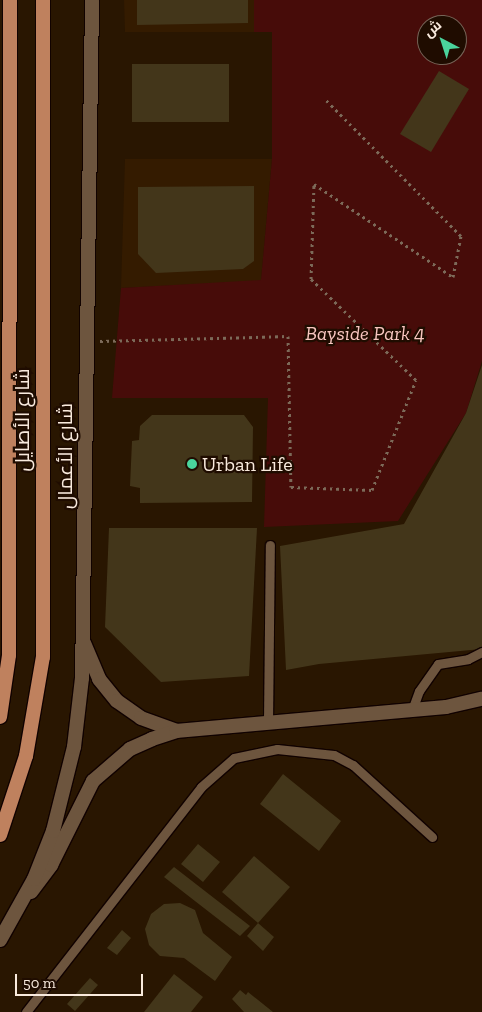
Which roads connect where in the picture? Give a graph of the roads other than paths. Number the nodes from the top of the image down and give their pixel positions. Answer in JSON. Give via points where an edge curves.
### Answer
{"nodes":[{"id":1,"x":10,"y":0,"type":"edge"},
{"id":2,"x":43,"y":0,"type":"edge"},
{"id":3,"x":92,"y":0,"type":"edge"},
{"id":4,"x":270,"y":545,"type":"dead end"},
{"id":5,"x":84,"y":643,"type":"junction"},
{"id":6,"x":482,"y":652,"type":"edge"},
{"id":7,"x":482,"y":699,"type":"edge"},
{"id":8,"x":412,"y":710,"type":"junction"},
{"id":9,"x":0,"y":717,"type":"edge"},
{"id":10,"x":268,"y":722,"type":"junction"},
{"id":11,"x":176,"y":731,"type":"junction"},
{"id":12,"x":0,"y":835,"type":"edge"},
{"id":13,"x":432,"y":837,"type":"dead end"},
{"id":14,"x":22,"y":903,"type":"junction"},
{"id":15,"x":0,"y":940,"type":"edge"},
{"id":16,"x":26,"y":1012,"type":"edge"}],
"edges":[{"from":1,"to":9,"type":"main road","name":"شارع الأصايل","via":[[9,654]]},
{"from":2,"to":12,"type":"main road","name":"شارع الأصايل","via":[[42,657],[26,756]]},
{"from":3,"to":5,"type":"street","name":"شارع الأعمال"},
{"from":4,"to":10,"type":"lane"},
{"from":5,"to":11,"type":"street","via":[[99,679],[118,701],[141,718]]},
{"from":5,"to":14,"type":"street","name":"شارع الأعمال","via":[[79,712],[67,781],[53,831]]},
{"from":6,"to":8,"type":"lane","via":[[468,659],[438,664],[419,692]]},
{"from":7,"to":8,"type":"street"},
{"from":8,"to":10,"type":"street"},
{"from":10,"to":11,"type":"street"},
{"from":11,"to":14,"type":"street","via":[[130,749],[93,781],[51,865]]},
{"from":13,"to":16,"type":"lane","via":[[353,765],[334,755],[276,749],[234,758],[201,787]]},
{"from":14,"to":15,"type":"street"}]}
